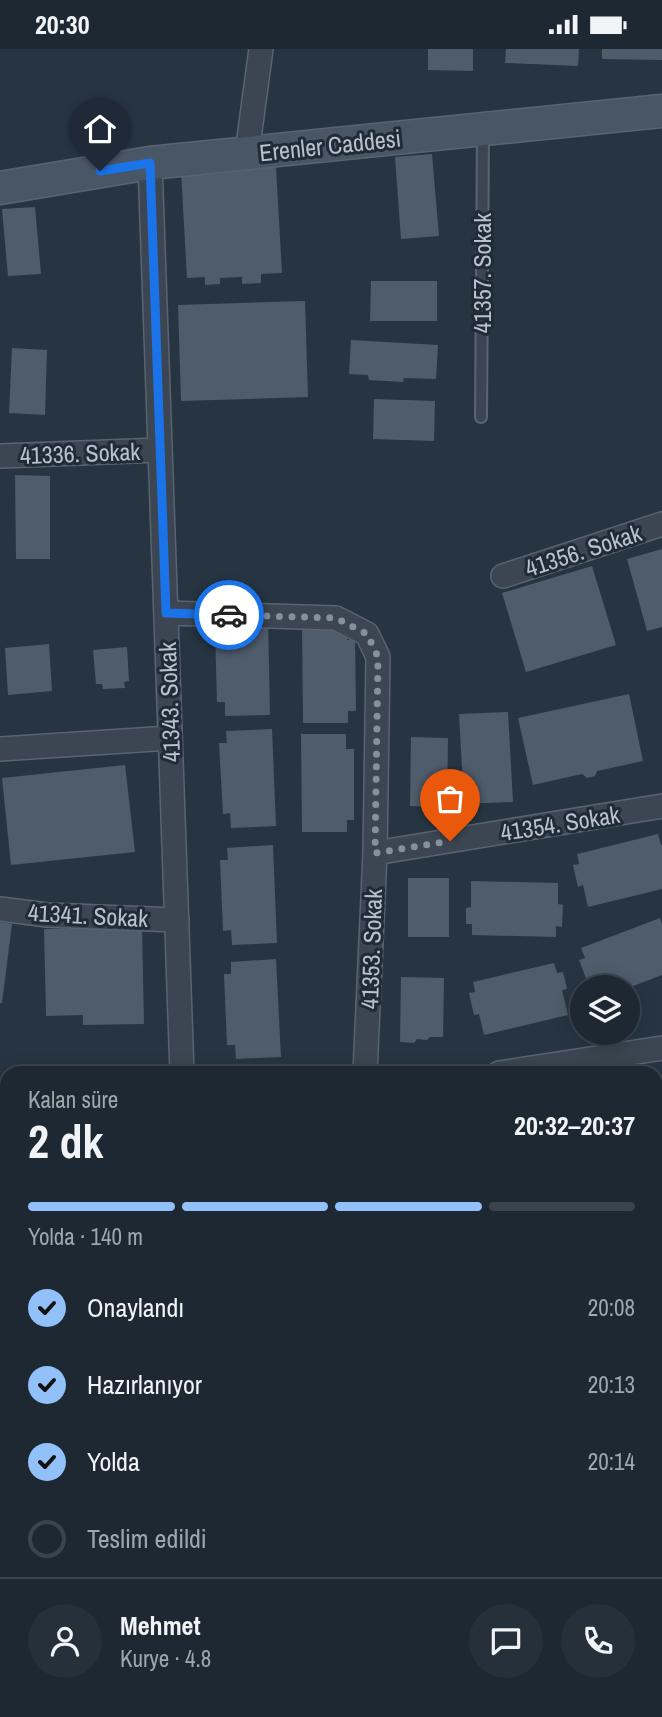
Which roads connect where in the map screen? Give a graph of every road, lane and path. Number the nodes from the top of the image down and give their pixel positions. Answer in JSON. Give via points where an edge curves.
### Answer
{"nodes":[{"id":1,"x":261,"y":49,"type":"edge"},
{"id":2,"x":662,"y":111,"type":"edge"},
{"id":3,"x":484,"y":129,"type":"junction"},
{"id":4,"x":247,"y":153,"type":"junction"},
{"id":5,"x":150,"y":163,"type":"junction"},
{"id":6,"x":0,"y":188,"type":"edge"},
{"id":7,"x":481,"y":417,"type":"dead end"},
{"id":8,"x":160,"y":450,"type":"junction"},
{"id":9,"x":0,"y":456,"type":"edge"},
{"id":10,"x":662,"y":524,"type":"edge"},
{"id":11,"x":503,"y":576,"type":"dead end"},
{"id":12,"x":166,"y":613,"type":"junction"},
{"id":13,"x":170,"y":738,"type":"junction"},
{"id":14,"x":0,"y":749,"type":"edge"},
{"id":15,"x":662,"y":806,"type":"edge"},
{"id":16,"x":375,"y":853,"type":"junction"},
{"id":17,"x":0,"y":909,"type":"edge"},
{"id":18,"x":177,"y":920,"type":"junction"},
{"id":19,"x":662,"y":1048,"type":"edge"},
{"id":20,"x":182,"y":1066,"type":"edge"},
{"id":21,"x":365,"y":1066,"type":"edge"},
{"id":22,"x":545,"y":1066,"type":"edge"}],
"edges":[{"from":1,"to":4,"type":"street"},
{"from":2,"to":3,"type":"main road","name":"Erenler Caddesi"},
{"from":3,"to":4,"type":"main road","name":"Erenler Caddesi"},
{"from":3,"to":7,"type":"lane","name":"41357. Sokak"},
{"from":4,"to":5,"type":"main road","name":"Erenler Caddesi"},
{"from":5,"to":6,"type":"main road","name":"Erenler Caddesi"},
{"from":5,"to":8,"type":"street","name":"41343. Sokak"},
{"from":8,"to":9,"type":"street","name":"41336. Sokak"},
{"from":8,"to":12,"type":"street","name":"41343. Sokak"},
{"from":10,"to":11,"type":"street","name":"41356. Sokak"},
{"from":12,"to":13,"type":"street","name":"41343. Sokak"},
{"from":12,"to":16,"type":"street","name":"41353. Sokak","via":[[336,618],[367,634],[378,657]]},
{"from":13,"to":14,"type":"street"},
{"from":13,"to":18,"type":"street","name":"41343. Sokak"},
{"from":15,"to":16,"type":"street","name":"41354. Sokak"},
{"from":16,"to":21,"type":"street","name":"41353. Sokak"},
{"from":17,"to":18,"type":"street","name":"41341. Sokak"},
{"from":18,"to":20,"type":"street","name":"41343. Sokak"},
{"from":19,"to":22,"type":"street"}]}
